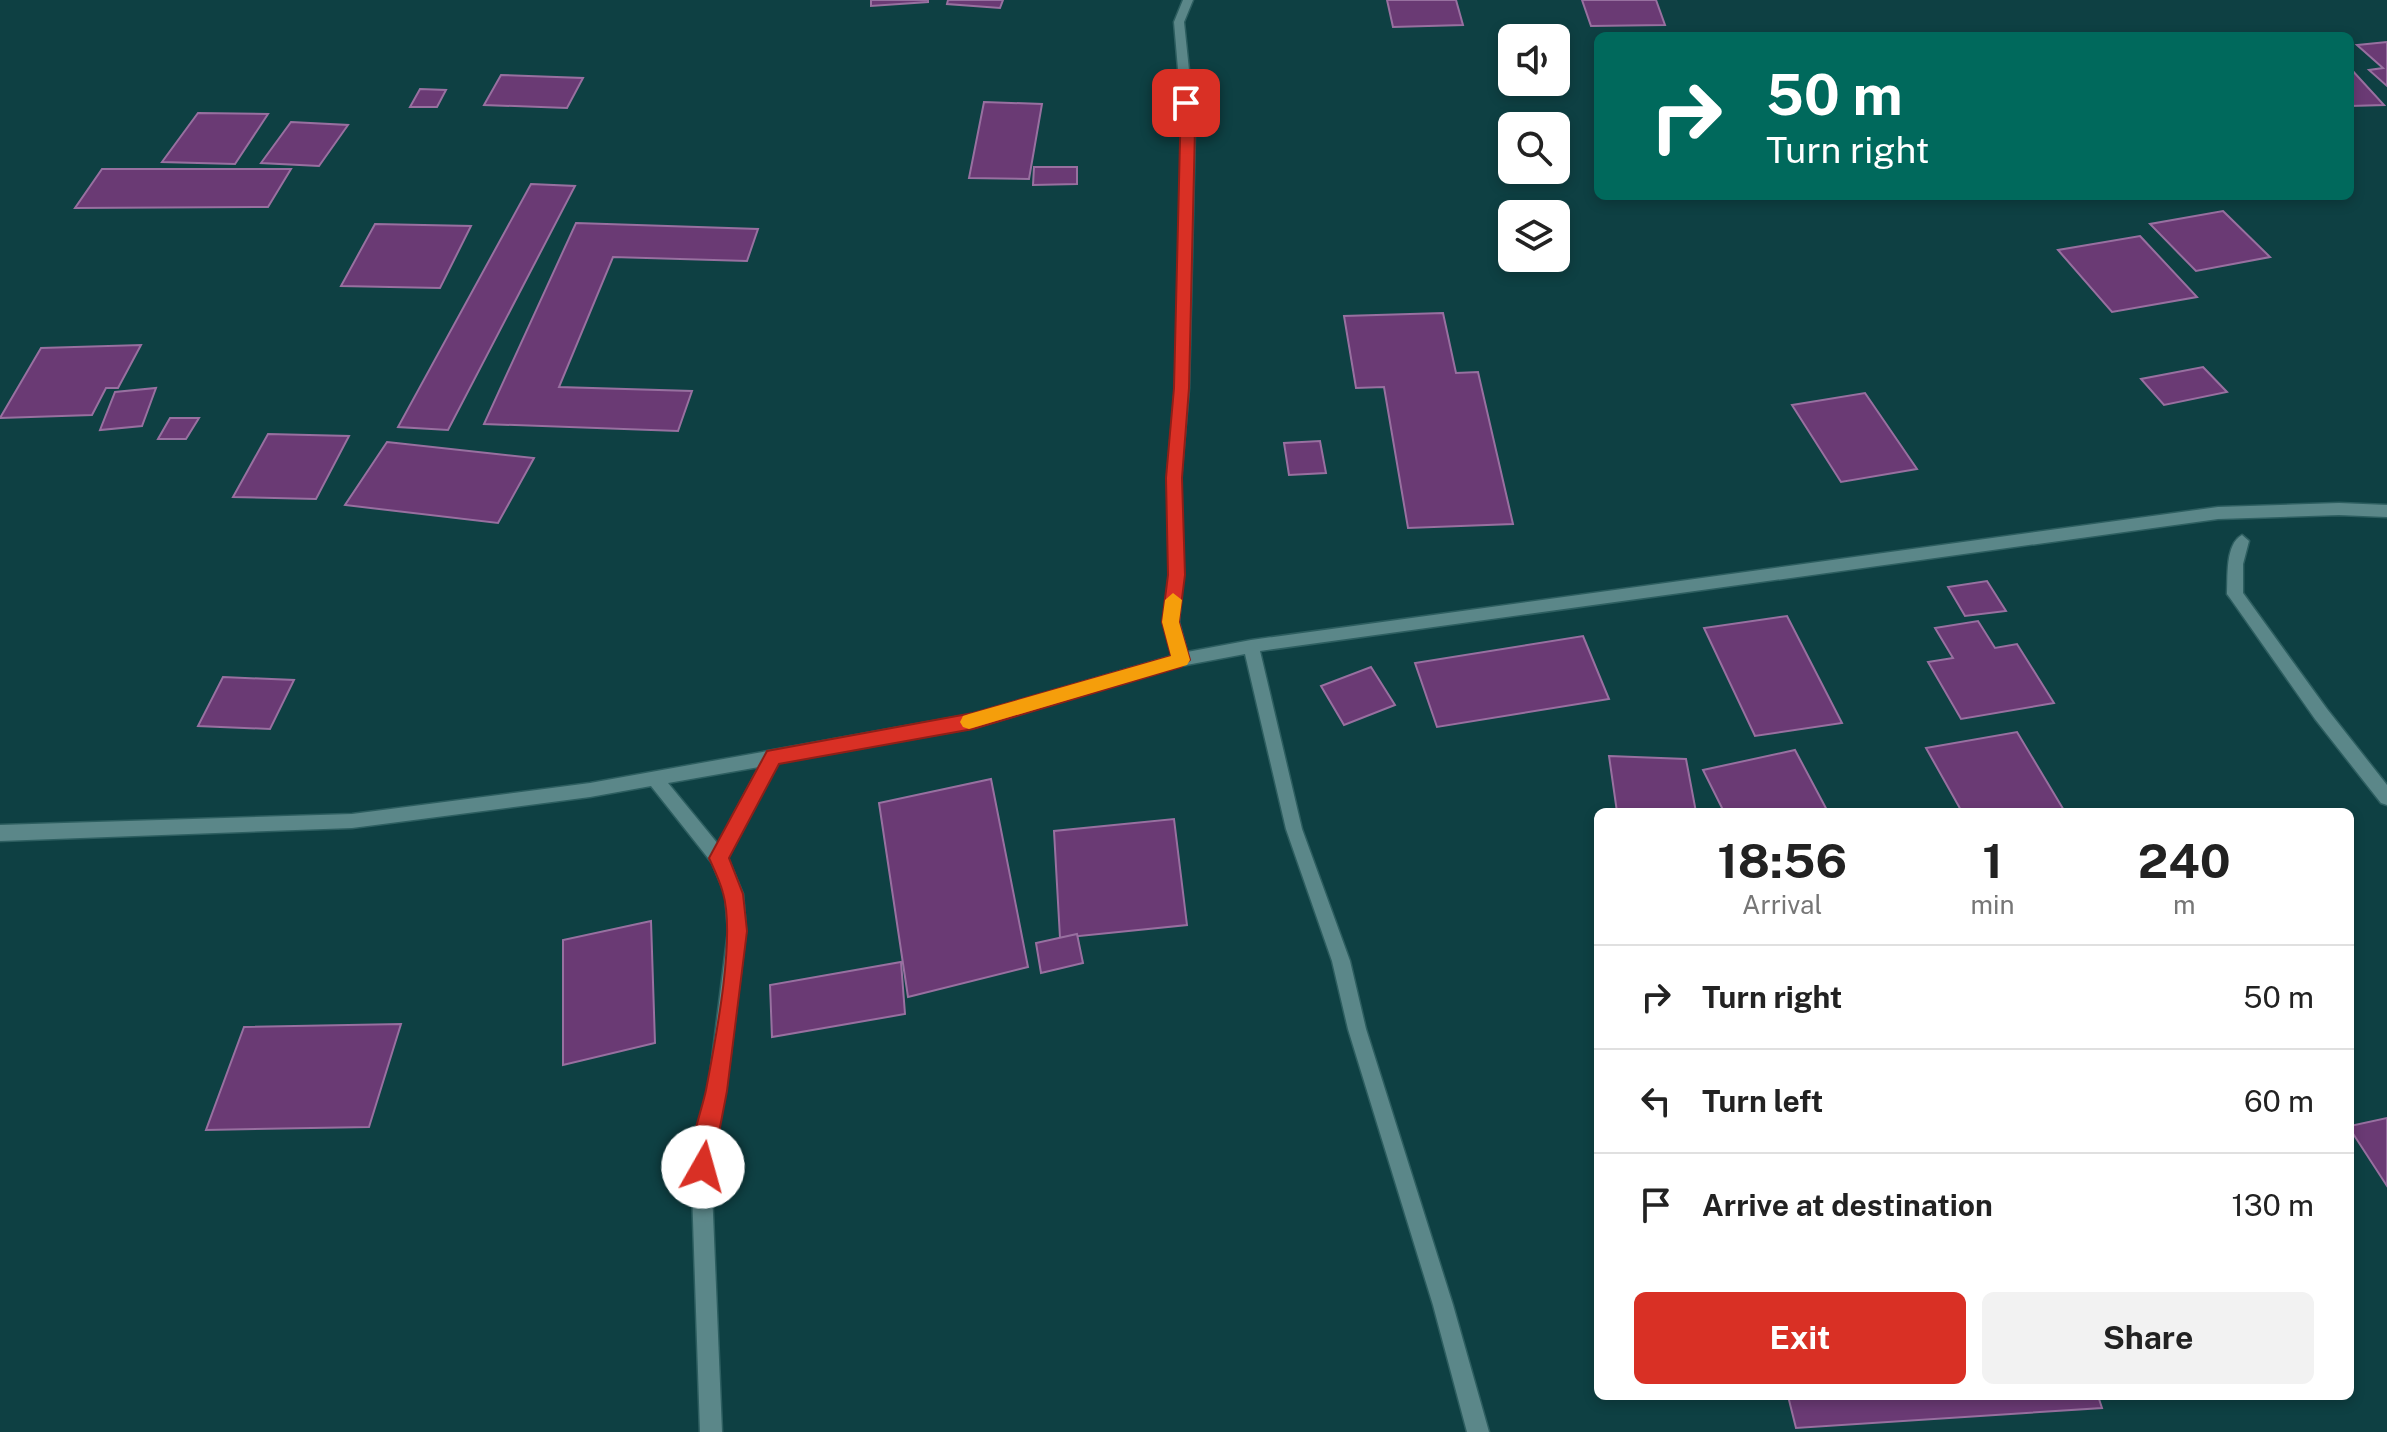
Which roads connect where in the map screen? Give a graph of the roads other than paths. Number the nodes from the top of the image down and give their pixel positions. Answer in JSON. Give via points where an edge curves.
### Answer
{"nodes":[{"id":1,"x":1188,"y":0,"type":"edge"},
{"id":2,"x":2387,"y":511,"type":"edge"},
{"id":3,"x":2242,"y":541,"type":"dead end"},
{"id":4,"x":1251,"y":646,"type":"junction"},
{"id":5,"x":1181,"y":660,"type":"junction"},
{"id":6,"x":773,"y":757,"type":"junction"},
{"id":7,"x":655,"y":779,"type":"junction"},
{"id":8,"x":2387,"y":798,"type":"edge"},
{"id":9,"x":0,"y":833,"type":"edge"},
{"id":10,"x":719,"y":858,"type":"junction"},
{"id":11,"x":711,"y":1432,"type":"edge"},
{"id":12,"x":1478,"y":1432,"type":"edge"}],
"edges":[{"from":1,"to":5,"type":"street","via":[[1179,22],[1189,128],[1171,622]]},
{"from":2,"to":4,"type":"street","via":[[2218,513]]},
{"from":3,"to":8,"type":"street","via":[[2235,594]]},
{"from":4,"to":5,"type":"street"},
{"from":4,"to":12,"type":"street","via":[[1294,829],[1341,961]]},
{"from":5,"to":6,"type":"street","via":[[973,721]]},
{"from":6,"to":7,"type":"street"},
{"from":6,"to":10,"type":"street"},
{"from":7,"to":9,"type":"street","via":[[352,821]]},
{"from":7,"to":10,"type":"street"},
{"from":10,"to":11,"type":"street","via":[[734,894],[737,931],[717,1091],[704,1143]]}]}
